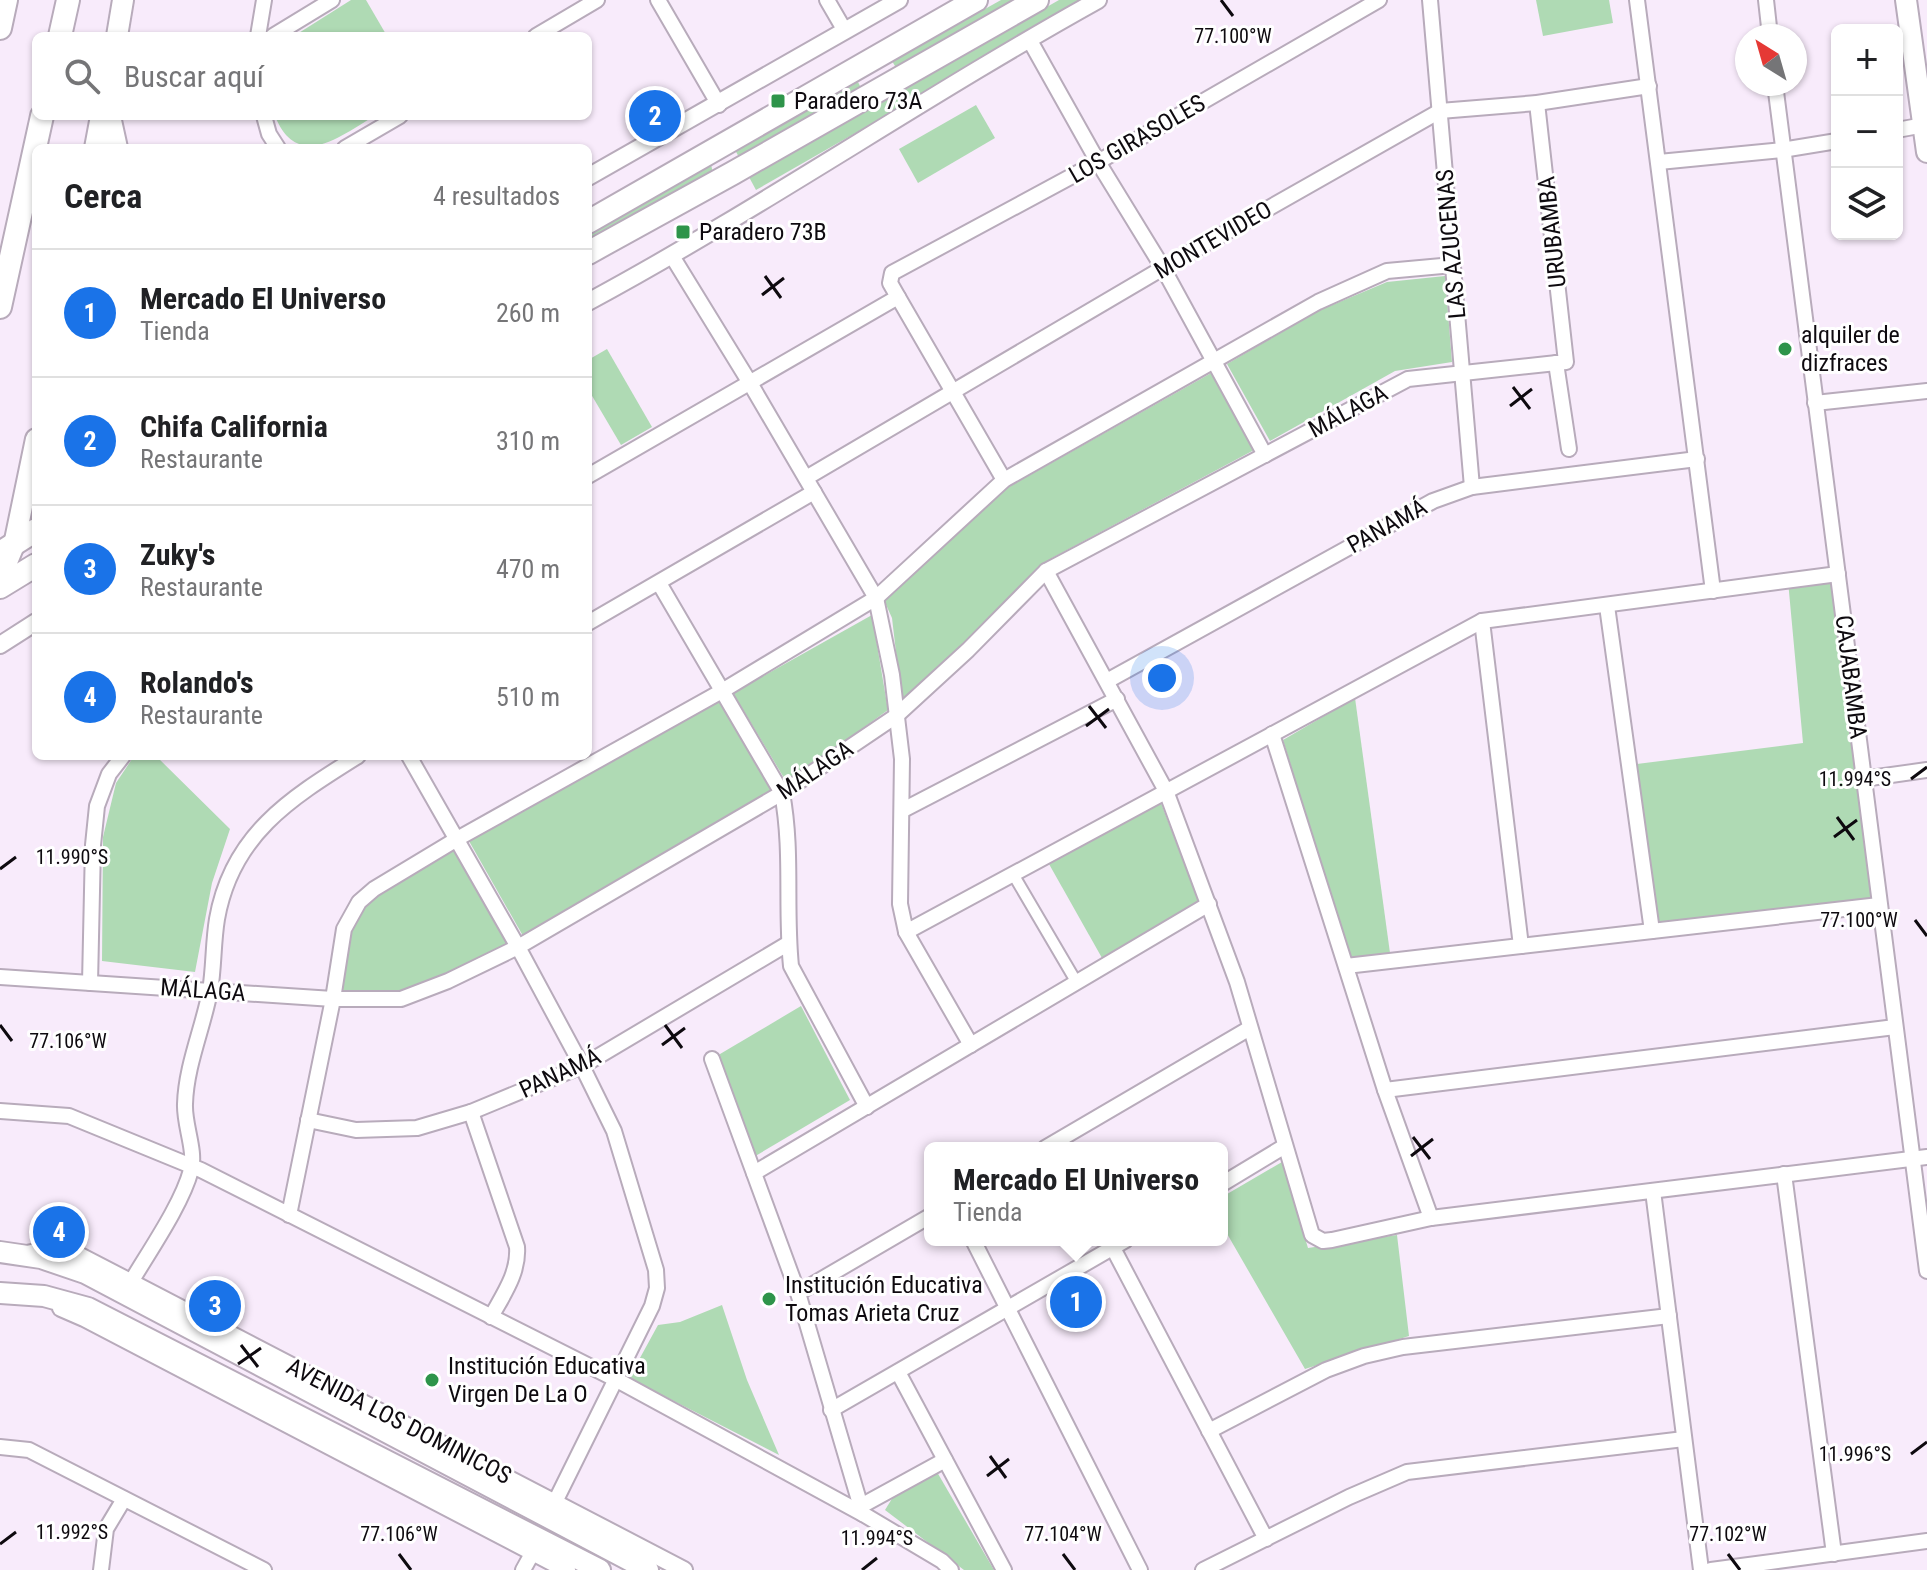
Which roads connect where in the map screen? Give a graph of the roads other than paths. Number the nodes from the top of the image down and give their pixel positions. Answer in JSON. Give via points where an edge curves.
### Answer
{"nodes":[{"id":1,"x":6,"y":0,"type":"edge"},
{"id":2,"x":68,"y":0,"type":"edge"},
{"id":3,"x":123,"y":0,"type":"edge"},
{"id":4,"x":264,"y":0,"type":"edge"},
{"id":5,"x":332,"y":0,"type":"edge"},
{"id":6,"x":597,"y":0,"type":"edge"},
{"id":7,"x":658,"y":0,"type":"edge"},
{"id":8,"x":827,"y":0,"type":"edge"},
{"id":9,"x":899,"y":0,"type":"edge"},
{"id":10,"x":976,"y":0,"type":"edge"},
{"id":11,"x":1037,"y":0,"type":"edge"},
{"id":12,"x":1098,"y":0,"type":"edge"},
{"id":13,"x":1379,"y":0,"type":"edge"},
{"id":14,"x":1430,"y":0,"type":"edge"},
{"id":15,"x":1637,"y":0,"type":"edge"},
{"id":16,"x":1766,"y":0,"type":"edge"},
{"id":17,"x":1906,"y":0,"type":"edge"},
{"id":18,"x":1769,"y":24,"type":"edge"},
{"id":19,"x":0,"y":28,"type":"edge"},
{"id":20,"x":845,"y":31,"type":"junction"},
{"id":21,"x":61,"y":32,"type":"edge"},
{"id":22,"x":118,"y":32,"type":"edge"},
{"id":23,"x":259,"y":32,"type":"edge"},
{"id":24,"x":280,"y":32,"type":"edge"},
{"id":25,"x":543,"y":32,"type":"edge"},
{"id":26,"x":1029,"y":39,"type":"junction"},
{"id":27,"x":876,"y":57,"type":"junction"},
{"id":28,"x":1649,"y":86,"type":"junction"},
{"id":29,"x":885,"y":87,"type":"junction"},
{"id":30,"x":1776,"y":96,"type":"edge"},
{"id":31,"x":1537,"y":103,"type":"junction"},
{"id":32,"x":719,"y":105,"type":"junction"},
{"id":33,"x":1440,"y":111,"type":"junction"},
{"id":34,"x":41,"y":120,"type":"edge"},
{"id":35,"x":100,"y":120,"type":"edge"},
{"id":36,"x":110,"y":120,"type":"edge"},
{"id":37,"x":265,"y":120,"type":"edge"},
{"id":38,"x":393,"y":120,"type":"edge"},
{"id":39,"x":1924,"y":125,"type":"junction"},
{"id":40,"x":1903,"y":129,"type":"edge"},
{"id":41,"x":1831,"y":142,"type":"edge"},
{"id":42,"x":36,"y":144,"type":"edge"},
{"id":43,"x":96,"y":144,"type":"edge"},
{"id":44,"x":115,"y":144,"type":"edge"},
{"id":45,"x":275,"y":144,"type":"edge"},
{"id":46,"x":352,"y":144,"type":"edge"},
{"id":47,"x":1782,"y":150,"type":"junction"},
{"id":48,"x":1927,"y":152,"type":"edge"},
{"id":49,"x":32,"y":161,"type":"edge"},
{"id":50,"x":1098,"y":162,"type":"junction"},
{"id":51,"x":1659,"y":162,"type":"junction"},
{"id":52,"x":592,"y":175,"type":"edge"},
{"id":53,"x":592,"y":220,"type":"edge"},
{"id":54,"x":592,"y":251,"type":"edge"},
{"id":55,"x":672,"y":256,"type":"junction"},
{"id":56,"x":1453,"y":265,"type":"junction"},
{"id":57,"x":1163,"y":268,"type":"junction"},
{"id":58,"x":898,"y":297,"type":"junction"},
{"id":59,"x":592,"y":300,"type":"edge"},
{"id":60,"x":0,"y":307,"type":"edge"},
{"id":61,"x":1214,"y":360,"type":"junction"},
{"id":62,"x":1561,"y":362,"type":"junction"},
{"id":63,"x":1462,"y":372,"type":"junction"},
{"id":64,"x":750,"y":383,"type":"junction"},
{"id":65,"x":951,"y":391,"type":"junction"},
{"id":66,"x":1927,"y":391,"type":"edge"},
{"id":67,"x":1815,"y":403,"type":"junction"},
{"id":68,"x":1569,"y":449,"type":"dead end"},
{"id":69,"x":32,"y":454,"type":"edge"},
{"id":70,"x":1265,"y":455,"type":"junction"},
{"id":71,"x":1697,"y":459,"type":"junction"},
{"id":72,"x":592,"y":474,"type":"edge"},
{"id":73,"x":806,"y":478,"type":"junction"},
{"id":74,"x":1004,"y":480,"type":"junction"},
{"id":75,"x":1472,"y":487,"type":"junction"},
{"id":76,"x":814,"y":492,"type":"junction"},
{"id":77,"x":32,"y":533,"type":"edge"},
{"id":78,"x":7,"y":549,"type":"edge"},
{"id":79,"x":32,"y":567,"type":"edge"},
{"id":80,"x":1046,"y":571,"type":"junction"},
{"id":81,"x":1838,"y":574,"type":"junction"},
{"id":82,"x":0,"y":579,"type":"edge"},
{"id":83,"x":659,"y":583,"type":"junction"},
{"id":84,"x":0,"y":587,"type":"edge"},
{"id":85,"x":1713,"y":591,"type":"junction"},
{"id":86,"x":876,"y":598,"type":"junction"},
{"id":87,"x":1607,"y":606,"type":"junction"},
{"id":88,"x":592,"y":621,"type":"edge"},
{"id":89,"x":1482,"y":621,"type":"junction"},
{"id":90,"x":32,"y":625,"type":"edge"},
{"id":91,"x":0,"y":645,"type":"edge"},
{"id":92,"x":1107,"y":681,"type":"junction"},
{"id":93,"x":722,"y":691,"type":"junction"},
{"id":94,"x":1117,"y":699,"type":"junction"},
{"id":95,"x":896,"y":716,"type":"junction"},
{"id":96,"x":1272,"y":734,"type":"junction"},
{"id":97,"x":120,"y":760,"type":"edge"},
{"id":98,"x":352,"y":760,"type":"edge"},
{"id":99,"x":411,"y":760,"type":"edge"},
{"id":100,"x":1927,"y":770,"type":"edge"},
{"id":101,"x":1863,"y":779,"type":"junction"},
{"id":102,"x":1166,"y":791,"type":"junction"},
{"id":103,"x":782,"y":793,"type":"junction"},
{"id":104,"x":903,"y":810,"type":"junction"},
{"id":105,"x":457,"y":839,"type":"junction"},
{"id":106,"x":1013,"y":874,"type":"junction"},
{"id":107,"x":1209,"y":904,"type":"junction"},
{"id":108,"x":1879,"y":905,"type":"junction"},
{"id":109,"x":1652,"y":931,"type":"junction"},
{"id":110,"x":906,"y":932,"type":"junction"},
{"id":111,"x":789,"y":943,"type":"junction"},
{"id":112,"x":1521,"y":946,"type":"junction"},
{"id":113,"x":518,"y":947,"type":"junction"},
{"id":114,"x":1346,"y":966,"type":"junction"},
{"id":115,"x":0,"y":977,"type":"edge"},
{"id":116,"x":90,"y":983,"type":"junction"},
{"id":117,"x":1077,"y":983,"type":"junction"},
{"id":118,"x":210,"y":990,"type":"junction"},
{"id":119,"x":333,"y":999,"type":"junction"},
{"id":120,"x":1895,"y":1027,"type":"junction"},
{"id":121,"x":1250,"y":1028,"type":"junction"},
{"id":122,"x":971,"y":1045,"type":"junction"},
{"id":123,"x":712,"y":1059,"type":"dead end"},
{"id":124,"x":582,"y":1066,"type":"junction"},
{"id":125,"x":1385,"y":1090,"type":"junction"},
{"id":126,"x":867,"y":1107,"type":"junction"},
{"id":127,"x":0,"y":1111,"type":"edge"},
{"id":128,"x":471,"y":1112,"type":"junction"},
{"id":129,"x":308,"y":1120,"type":"junction"},
{"id":130,"x":1055,"y":1142,"type":"edge"},
{"id":131,"x":1285,"y":1146,"type":"junction"},
{"id":132,"x":1920,"y":1158,"type":"edge"},
{"id":133,"x":192,"y":1166,"type":"junction"},
{"id":134,"x":754,"y":1173,"type":"junction"},
{"id":135,"x":1784,"y":1174,"type":"junction"},
{"id":136,"x":1228,"y":1180,"type":"edge"},
{"id":137,"x":1653,"y":1191,"type":"junction"},
{"id":138,"x":289,"y":1215,"type":"junction"},
{"id":139,"x":1431,"y":1218,"type":"junction"},
{"id":140,"x":924,"y":1220,"type":"edge"},
{"id":141,"x":976,"y":1246,"type":"edge"},
{"id":142,"x":1116,"y":1246,"type":"edge"},
{"id":143,"x":1120,"y":1246,"type":"edge"},
{"id":144,"x":0,"y":1252,"type":"edge"},
{"id":145,"x":21,"y":1253,"type":"junction"},
{"id":146,"x":1927,"y":1271,"type":"edge"},
{"id":147,"x":131,"y":1282,"type":"junction"},
{"id":148,"x":0,"y":1293,"type":"edge"},
{"id":149,"x":798,"y":1293,"type":"junction"},
{"id":150,"x":26,"y":1294,"type":"junction"},
{"id":151,"x":1007,"y":1309,"type":"junction"},
{"id":152,"x":1669,"y":1316,"type":"junction"},
{"id":153,"x":491,"y":1317,"type":"junction"},
{"id":154,"x":898,"y":1372,"type":"junction"},
{"id":155,"x":617,"y":1380,"type":"junction"},
{"id":156,"x":831,"y":1410,"type":"junction"},
{"id":157,"x":1209,"y":1431,"type":"junction"},
{"id":158,"x":1684,"y":1439,"type":"junction"},
{"id":159,"x":0,"y":1447,"type":"edge"},
{"id":160,"x":945,"y":1460,"type":"junction"},
{"id":161,"x":124,"y":1499,"type":"junction"},
{"id":162,"x":555,"y":1502,"type":"junction"},
{"id":163,"x":862,"y":1510,"type":"junction"},
{"id":164,"x":1266,"y":1539,"type":"junction"},
{"id":165,"x":1927,"y":1541,"type":"edge"},
{"id":166,"x":533,"y":1552,"type":"junction"},
{"id":167,"x":1834,"y":1554,"type":"junction"},
{"id":168,"x":101,"y":1570,"type":"edge"},
{"id":169,"x":264,"y":1570,"type":"edge"},
{"id":170,"x":523,"y":1570,"type":"edge"},
{"id":171,"x":567,"y":1570,"type":"edge"},
{"id":172,"x":600,"y":1570,"type":"edge"},
{"id":173,"x":648,"y":1570,"type":"edge"},
{"id":174,"x":684,"y":1570,"type":"edge"},
{"id":175,"x":951,"y":1570,"type":"edge"},
{"id":176,"x":1004,"y":1570,"type":"edge"},
{"id":177,"x":1140,"y":1570,"type":"edge"},
{"id":178,"x":1203,"y":1570,"type":"edge"},
{"id":179,"x":1701,"y":1570,"type":"edge"},
{"id":180,"x":1711,"y":1570,"type":"edge"}],
"edges":[{"from":1,"to":19,"type":"main road"},
{"from":2,"to":21,"type":"main road"},
{"from":3,"to":22,"type":"main road"},
{"from":4,"to":23,"type":"street"},
{"from":5,"to":24,"type":"street"},
{"from":6,"to":25,"type":"street"},
{"from":7,"to":32,"type":"street"},
{"from":8,"to":20,"type":"street"},
{"from":9,"to":20,"type":"street"},
{"from":10,"to":27,"type":"main road"},
{"from":11,"to":29,"type":"main road"},
{"from":12,"to":26,"type":"street"},
{"from":13,"to":50,"type":"street","name":"LOS GIRASOLES"},
{"from":14,"to":33,"type":"street","name":"LAS AZUCENAS"},
{"from":15,"to":28,"type":"street"},
{"from":16,"to":18,"type":"street"},
{"from":17,"to":39,"type":"main road"},
{"from":20,"to":32,"type":"street"},
{"from":26,"to":50,"type":"street"},
{"from":26,"to":55,"type":"street"},
{"from":27,"to":29,"type":"main road","via":[[871,74]]},
{"from":27,"to":53,"type":"main road"},
{"from":28,"to":31,"type":"street","name":"MONTEVIDEO"},
{"from":28,"to":51,"type":"street"},
{"from":29,"to":54,"type":"main road"},
{"from":30,"to":47,"type":"street","name":"CAJABAMBA"},
{"from":31,"to":33,"type":"street","name":"MONTEVIDEO"},
{"from":31,"to":62,"type":"street","name":"URUBAMBA"},
{"from":32,"to":52,"type":"street"},
{"from":33,"to":56,"type":"street","name":"LAS AZUCENAS"},
{"from":33,"to":57,"type":"street","name":"MONTEVIDEO"},
{"from":34,"to":42,"type":"main road"},
{"from":35,"to":43,"type":"main road"},
{"from":36,"to":44,"type":"main road"},
{"from":37,"to":45,"type":"street"},
{"from":38,"to":46,"type":"street"},
{"from":39,"to":40,"type":"street"},
{"from":39,"to":48,"type":"main road"},
{"from":41,"to":47,"type":"street"},
{"from":47,"to":51,"type":"street"},
{"from":47,"to":67,"type":"street","name":"CAJABAMBA"},
{"from":49,"to":60,"type":"main road"},
{"from":50,"to":57,"type":"street"},
{"from":50,"to":58,"type":"street","name":"LOS GIRASOLES","via":[[892,273],[890,283]]},
{"from":51,"to":71,"type":"street"},
{"from":55,"to":59,"type":"street"},
{"from":55,"to":64,"type":"street"},
{"from":56,"to":61,"type":"street","via":[[1387,271]]},
{"from":56,"to":63,"type":"street","name":"LAS AZUCENAS"},
{"from":57,"to":61,"type":"street"},
{"from":57,"to":65,"type":"street","name":"MONTEVIDEO"},
{"from":58,"to":64,"type":"street"},
{"from":58,"to":65,"type":"street"},
{"from":61,"to":70,"type":"street"},
{"from":61,"to":74,"type":"street"},
{"from":62,"to":63,"type":"street","name":"MÁLAGA"},
{"from":62,"to":68,"type":"street","name":"URUBAMBA"},
{"from":63,"to":70,"type":"street","name":"MÁLAGA","via":[[1408,379]]},
{"from":63,"to":75,"type":"street","name":"LAS AZUCENAS"},
{"from":64,"to":72,"type":"street"},
{"from":64,"to":73,"type":"street"},
{"from":65,"to":73,"type":"street","name":"MONTEVIDEO"},
{"from":65,"to":74,"type":"street"},
{"from":66,"to":67,"type":"street"},
{"from":67,"to":81,"type":"street","name":"CAJABAMBA"},
{"from":69,"to":78,"type":"main road"},
{"from":70,"to":80,"type":"street","name":"MÁLAGA"},
{"from":71,"to":75,"type":"street","name":"PANAMÁ"},
{"from":71,"to":85,"type":"street"},
{"from":73,"to":76,"type":"street"},
{"from":74,"to":86,"type":"street"},
{"from":75,"to":92,"type":"street","name":"PANAMÁ","via":[[1433,501]]},
{"from":76,"to":83,"type":"street"},
{"from":76,"to":86,"type":"street"},
{"from":77,"to":78,"type":"main road"},
{"from":78,"to":82,"type":"main road"},
{"from":79,"to":84,"type":"main road"},
{"from":80,"to":92,"type":"street"},
{"from":80,"to":95,"type":"street","name":"MÁLAGA"},
{"from":81,"to":85,"type":"street"},
{"from":81,"to":101,"type":"street","name":"CAJABAMBA"},
{"from":83,"to":88,"type":"street"},
{"from":83,"to":93,"type":"street"},
{"from":85,"to":87,"type":"street"},
{"from":86,"to":93,"type":"street"},
{"from":86,"to":95,"type":"street"},
{"from":87,"to":89,"type":"street"},
{"from":87,"to":109,"type":"street"},
{"from":89,"to":96,"type":"street"},
{"from":89,"to":112,"type":"street"},
{"from":90,"to":91,"type":"street"},
{"from":92,"to":94,"type":"street"},
{"from":93,"to":103,"type":"street"},
{"from":93,"to":105,"type":"street"},
{"from":94,"to":102,"type":"street"},
{"from":94,"to":104,"type":"street"},
{"from":95,"to":103,"type":"street","name":"MÁLAGA"},
{"from":95,"to":104,"type":"street"},
{"from":96,"to":102,"type":"street"},
{"from":96,"to":114,"type":"street"},
{"from":97,"to":116,"type":"street","via":[[97,806]]},
{"from":98,"to":118,"type":"street","via":[[277,810],[228,876],[217,918]]},
{"from":99,"to":105,"type":"street"},
{"from":100,"to":101,"type":"street"},
{"from":101,"to":108,"type":"street","name":"CAJABAMBA"},
{"from":102,"to":106,"type":"street"},
{"from":102,"to":107,"type":"street"},
{"from":103,"to":111,"type":"street"},
{"from":103,"to":113,"type":"street","name":"MÁLAGA"},
{"from":104,"to":110,"type":"street","via":[[900,892]]},
{"from":105,"to":113,"type":"street"},
{"from":105,"to":119,"type":"street","via":[[359,902],[344,929]]},
{"from":106,"to":110,"type":"street"},
{"from":106,"to":117,"type":"street"},
{"from":107,"to":117,"type":"street"},
{"from":107,"to":121,"type":"street"},
{"from":108,"to":109,"type":"street"},
{"from":108,"to":120,"type":"street","name":"CAJABAMBA"},
{"from":109,"to":112,"type":"street"},
{"from":110,"to":122,"type":"street"},
{"from":111,"to":124,"type":"street","name":"PANAMÁ"},
{"from":111,"to":126,"type":"street","via":[[791,966]]},
{"from":112,"to":114,"type":"street"},
{"from":113,"to":119,"type":"street","name":"MÁLAGA","via":[[401,999]]},
{"from":113,"to":124,"type":"street"},
{"from":114,"to":125,"type":"street"},
{"from":115,"to":116,"type":"street","name":"MÁLAGA"},
{"from":116,"to":118,"type":"street","name":"MÁLAGA"},
{"from":117,"to":122,"type":"street"},
{"from":118,"to":119,"type":"street","name":"MÁLAGA"},
{"from":118,"to":133,"type":"street","via":[[185,1104]]},
{"from":119,"to":129,"type":"street"},
{"from":120,"to":125,"type":"street"},
{"from":120,"to":132,"type":"street","name":"CAJABAMBA"},
{"from":121,"to":130,"type":"street"},
{"from":121,"to":131,"type":"street"},
{"from":122,"to":126,"type":"street"},
{"from":123,"to":134,"type":"street"},
{"from":124,"to":128,"type":"street","name":"PANAMÁ"},
{"from":124,"to":155,"type":"street","via":[[614,1131],[656,1270],[652,1306]]},
{"from":125,"to":139,"type":"street"},
{"from":126,"to":134,"type":"street"},
{"from":127,"to":133,"type":"street","via":[[69,1116]]},
{"from":128,"to":129,"type":"street","name":"PANAMÁ","via":[[417,1128],[356,1130]]},
{"from":128,"to":153,"type":"street","via":[[518,1257]]},
{"from":129,"to":138,"type":"street"},
{"from":131,"to":136,"type":"street"},
{"from":131,"to":139,"type":"street","via":[[1316,1239]]},
{"from":132,"to":135,"type":"street"},
{"from":132,"to":146,"type":"street","name":"CAJABAMBA"},
{"from":133,"to":138,"type":"street"},
{"from":133,"to":147,"type":"street"},
{"from":134,"to":149,"type":"street"},
{"from":135,"to":137,"type":"street"},
{"from":135,"to":167,"type":"street"},
{"from":137,"to":139,"type":"street"},
{"from":137,"to":152,"type":"street"},
{"from":138,"to":153,"type":"street"},
{"from":140,"to":149,"type":"street"},
{"from":141,"to":151,"type":"street"},
{"from":142,"to":151,"type":"street"},
{"from":143,"to":157,"type":"street"},
{"from":144,"to":145,"type":"main road","name":"AVENIDA LOS DOMINICOS"},
{"from":145,"to":147,"type":"street","name":"AVENIDA LOS DOMINICOS","via":[[65,1252]]},
{"from":145,"to":173,"type":"main road","name":"AVENIDA LOS DOMINICOS","via":[[85,1273]]},
{"from":147,"to":162,"type":"street","name":"AVENIDA LOS DOMINICOS"},
{"from":148,"to":150,"type":"main road","name":"AVENIDA LOS DOMINICOS"},
{"from":149,"to":156,"type":"street"},
{"from":150,"to":166,"type":"street","name":"AVENIDA LOS DOMINICOS","via":[[84,1318]]},
{"from":150,"to":172,"type":"main road","name":"AVENIDA LOS DOMINICOS","via":[[88,1308]]},
{"from":151,"to":154,"type":"street"},
{"from":151,"to":177,"type":"street"},
{"from":152,"to":157,"type":"street","via":[[1364,1356]]},
{"from":152,"to":158,"type":"street"},
{"from":153,"to":155,"type":"street"},
{"from":154,"to":156,"type":"street"},
{"from":154,"to":160,"type":"street"},
{"from":155,"to":162,"type":"street"},
{"from":155,"to":163,"type":"street"},
{"from":156,"to":163,"type":"street"},
{"from":157,"to":164,"type":"street"},
{"from":158,"to":164,"type":"street","via":[[1407,1472]]},
{"from":158,"to":179,"type":"street"},
{"from":159,"to":161,"type":"street","via":[[29,1450]]},
{"from":160,"to":163,"type":"street"},
{"from":160,"to":176,"type":"street"},
{"from":161,"to":168,"type":"street","via":[[106,1529]]},
{"from":161,"to":169,"type":"street"},
{"from":162,"to":174,"type":"street","name":"AVENIDA LOS DOMINICOS"},
{"from":163,"to":175,"type":"street"},
{"from":164,"to":178,"type":"street"},
{"from":165,"to":167,"type":"street"},
{"from":166,"to":170,"type":"street"},
{"from":166,"to":171,"type":"street","name":"AVENIDA LOS DOMINICOS"},
{"from":167,"to":180,"type":"street"}]}
